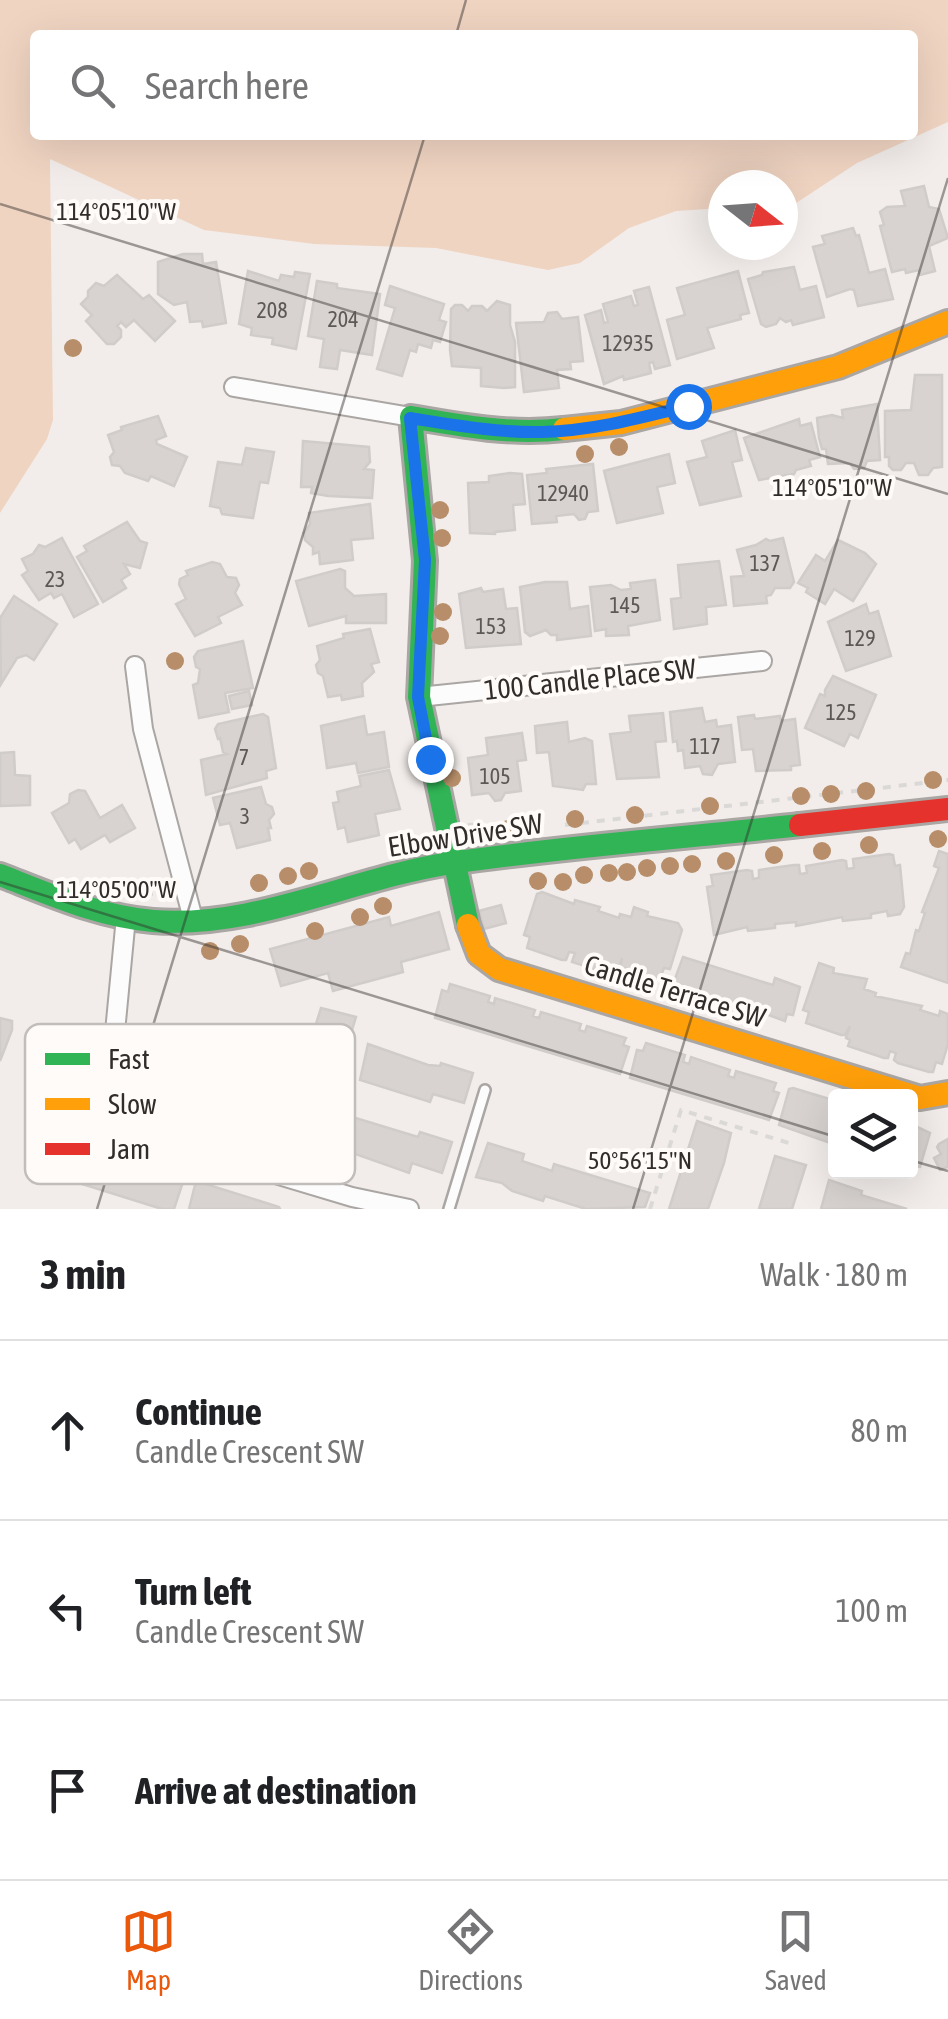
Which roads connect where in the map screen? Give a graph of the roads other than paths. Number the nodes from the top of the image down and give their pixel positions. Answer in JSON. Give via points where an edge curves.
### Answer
{"nodes":[{"id":1,"x":948,"y":322,"type":"edge"},
{"id":2,"x":234,"y":387,"type":"dead end"},
{"id":3,"x":410,"y":418,"type":"junction"},
{"id":4,"x":762,"y":661,"type":"dead end"},
{"id":5,"x":135,"y":666,"type":"dead end"},
{"id":6,"x":418,"y":697,"type":"junction"},
{"id":7,"x":948,"y":809,"type":"edge"},
{"id":8,"x":452,"y":863,"type":"junction"},
{"id":9,"x":0,"y":875,"type":"edge"},
{"id":10,"x":126,"y":917,"type":"junction"},
{"id":11,"x":193,"y":919,"type":"junction"},
{"id":12,"x":116,"y":1024,"type":"edge"},
{"id":13,"x":486,"y":1090,"type":"dead end"},
{"id":14,"x":948,"y":1093,"type":"edge"},
{"id":15,"x":309,"y":1184,"type":"edge"},
{"id":16,"x":409,"y":1209,"type":"edge"},
{"id":17,"x":449,"y":1209,"type":"edge"}],
"edges":[{"from":1,"to":3,"type":"street","via":[[838,368],[621,422],[542,432]]},
{"from":2,"to":3,"type":"street"},
{"from":3,"to":6,"type":"street","name":"Candle Terrace SW","via":[[425,560]]},
{"from":4,"to":6,"type":"street","name":"100 Candle Place SW"},
{"from":5,"to":11,"type":"street","via":[[142,729]]},
{"from":6,"to":8,"type":"street","name":"Candle Terrace SW"},
{"from":7,"to":8,"type":"street","name":"Elbow Drive SW"},
{"from":8,"to":11,"type":"street","name":"Elbow Drive SW","via":[[266,910]]},
{"from":8,"to":14,"type":"street","name":"Candle Terrace SW","via":[[471,938],[499,969],[920,1098]]},
{"from":9,"to":10,"type":"street","name":"Elbow Drive SW"},
{"from":10,"to":11,"type":"street","name":"Elbow Drive SW"},
{"from":10,"to":12,"type":"street"},
{"from":13,"to":17,"type":"lane"},
{"from":15,"to":16,"type":"street"}]}
